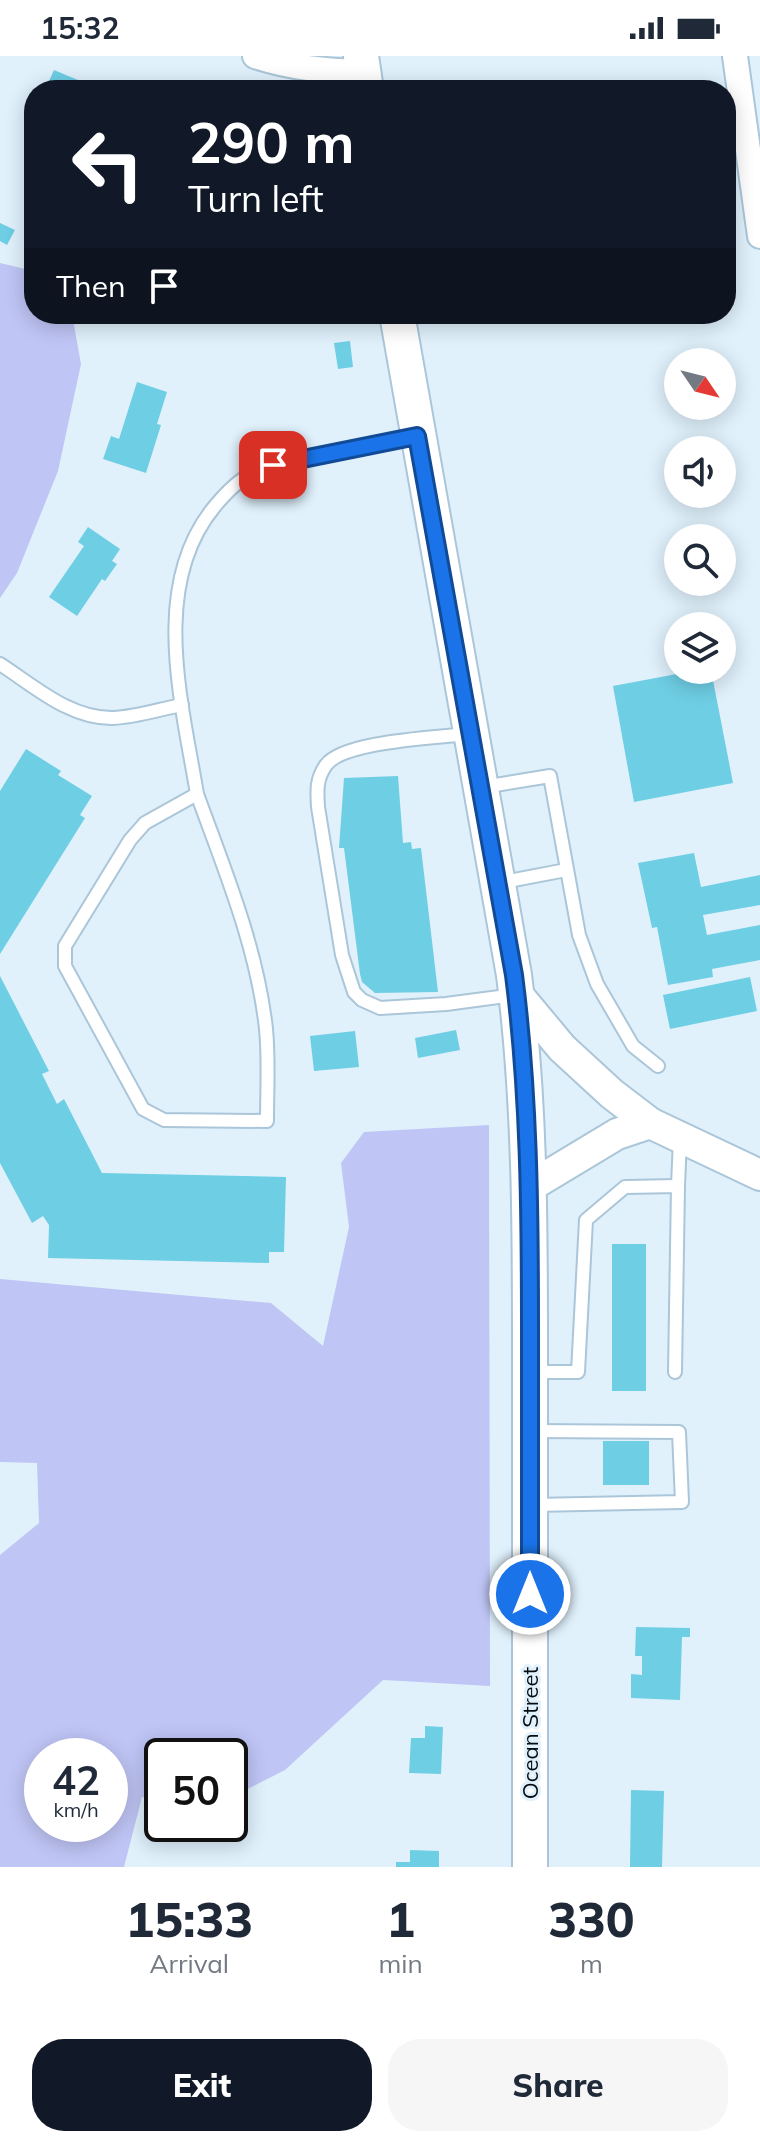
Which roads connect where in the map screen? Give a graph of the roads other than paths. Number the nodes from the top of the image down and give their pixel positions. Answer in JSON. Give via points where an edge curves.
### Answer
{"nodes":[{"id":1,"x":255,"y":56,"type":"edge"},
{"id":2,"x":735,"y":56,"type":"edge"},
{"id":3,"x":299,"y":61,"type":"edge"},
{"id":4,"x":363,"y":73,"type":"edge"},
{"id":5,"x":760,"y":236,"type":"edge"},
{"id":6,"x":399,"y":324,"type":"edge"},
{"id":7,"x":417,"y":436,"type":"junction"},
{"id":8,"x":0,"y":664,"type":"edge"},
{"id":9,"x":182,"y":705,"type":"junction"},
{"id":10,"x":470,"y":734,"type":"junction"},
{"id":11,"x":480,"y":788,"type":"junction"},
{"id":12,"x":197,"y":794,"type":"junction"},
{"id":13,"x":566,"y":870,"type":"junction"},
{"id":14,"x":498,"y":883,"type":"junction"},
{"id":15,"x":517,"y":994,"type":"junction"},
{"id":16,"x":658,"y":1066,"type":"dead end"},
{"id":17,"x":650,"y":1123,"type":"junction"},
{"id":18,"x":680,"y":1139,"type":"junction"},
{"id":19,"x":760,"y":1175,"type":"edge"},
{"id":20,"x":678,"y":1186,"type":"junction"},
{"id":21,"x":529,"y":1187,"type":"junction"},
{"id":22,"x":530,"y":1372,"type":"junction"},
{"id":23,"x":675,"y":1372,"type":"dead end"},
{"id":24,"x":530,"y":1431,"type":"junction"},
{"id":25,"x":530,"y":1505,"type":"junction"},
{"id":26,"x":530,"y":1867,"type":"edge"}],
"edges":[{"from":1,"to":3,"type":"street","via":[[282,65]]},
{"from":2,"to":5,"type":"street"},
{"from":3,"to":4,"type":"street"},
{"from":6,"to":7,"type":"main road","name":"Ocean Street"},
{"from":7,"to":9,"type":"lane","via":[[273,465],[226,493],[203,520],[177,595]]},
{"from":7,"to":10,"type":"main road","name":"Ocean Street"},
{"from":8,"to":9,"type":"lane","via":[[63,706],[87,715],[113,718]]},
{"from":9,"to":12,"type":"lane"},
{"from":10,"to":11,"type":"main road","name":"Ocean Street"},
{"from":10,"to":15,"type":"lane","via":[[357,747],[328,762],[320,775],[318,807],[342,955],[354,992],[380,1008]]},
{"from":11,"to":13,"type":"lane","via":[[550,776]]},
{"from":11,"to":14,"type":"main road","name":"Ocean Street"},
{"from":12,"to":12,"type":"lane","via":[[145,823],[130,840],[65,946],[65,966],[143,1109],[164,1120],[267,1121],[266,1030],[258,980],[242,918]]},
{"from":13,"to":14,"type":"lane"},
{"from":13,"to":16,"type":"lane","via":[[579,935],[597,984],[633,1046]]},
{"from":14,"to":15,"type":"main road","name":"Ocean Street"},
{"from":15,"to":17,"type":"street","via":[[562,1048]]},
{"from":15,"to":21,"type":"main road","name":"Ocean Street"},
{"from":17,"to":18,"type":"street"},
{"from":17,"to":21,"type":"street","via":[[617,1134]]},
{"from":18,"to":19,"type":"street"},
{"from":18,"to":20,"type":"lane"},
{"from":20,"to":22,"type":"lane","via":[[625,1187],[586,1220],[578,1372]]},
{"from":20,"to":23,"type":"lane"},
{"from":21,"to":22,"type":"main road","name":"Ocean Street"},
{"from":22,"to":24,"type":"main road","name":"Ocean Street"},
{"from":24,"to":25,"type":"main road","name":"Ocean Street"},
{"from":24,"to":25,"type":"lane","via":[[679,1432],[682,1502]]},
{"from":25,"to":26,"type":"main road","name":"Ocean Street"}]}
